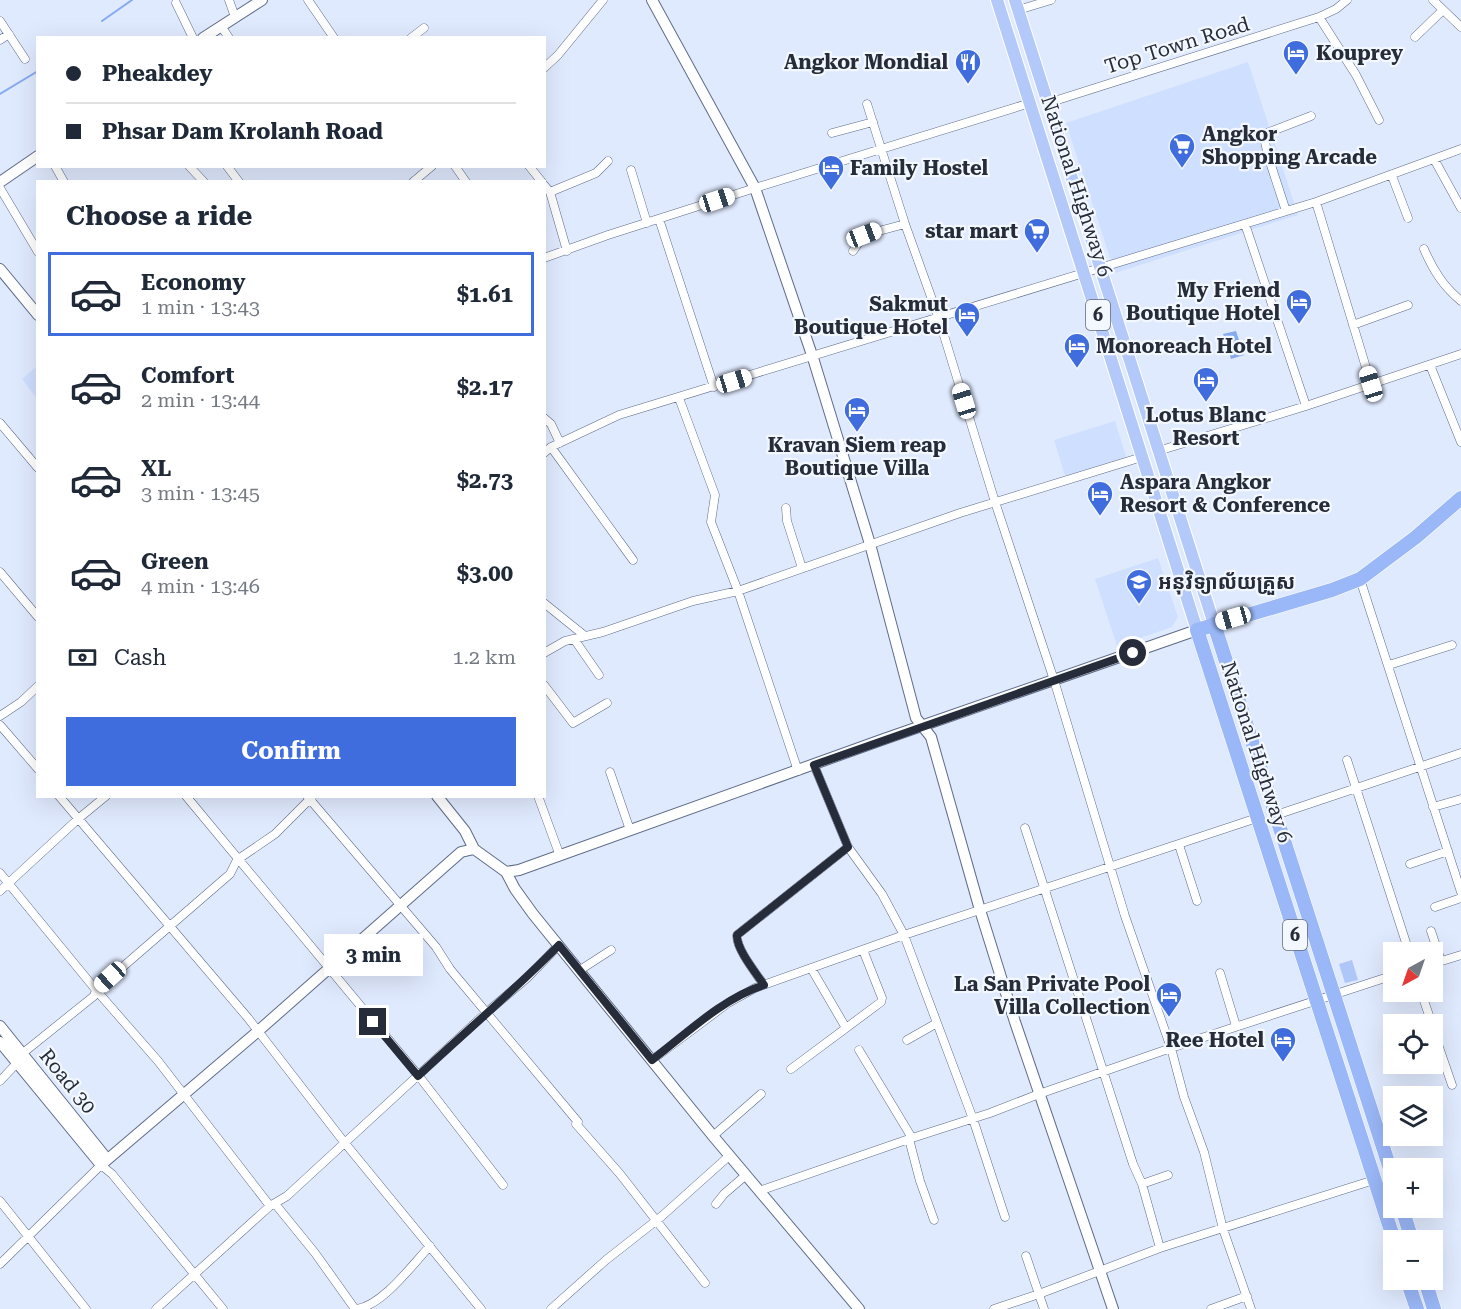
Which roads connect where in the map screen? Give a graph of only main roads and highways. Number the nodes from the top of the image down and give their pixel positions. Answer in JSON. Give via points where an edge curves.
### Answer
{"nodes":[{"id":1,"x":997,"y":0,"type":"edge"},
{"id":2,"x":1016,"y":5,"type":"edge"},
{"id":3,"x":1461,"y":498,"type":"edge"},
{"id":4,"x":1214,"y":624,"type":"junction"},
{"id":5,"x":1197,"y":630,"type":"junction"},
{"id":6,"x":1386,"y":1158,"type":"edge"},
{"id":7,"x":1391,"y":1230,"type":"edge"},
{"id":8,"x":1410,"y":1290,"type":"edge"},
{"id":9,"x":1428,"y":1290,"type":"edge"},
{"id":10,"x":1417,"y":1309,"type":"edge"},
{"id":11,"x":1434,"y":1309,"type":"edge"}],
"edges":[{"from":1,"to":5,"type":"main road","name":"National Highway 6","number":"6"},
{"from":2,"to":4,"type":"main road","name":"National Highway 6","number":"6"},
{"from":3,"to":4,"type":"highway","via":[[1360,579]]},
{"from":4,"to":5,"type":"highway"},
{"from":4,"to":6,"type":"highway","name":"National Highway 6","number":"6"},
{"from":5,"to":7,"type":"highway","name":"National Highway 6","number":"6"},
{"from":8,"to":10,"type":"highway"},
{"from":9,"to":11,"type":"highway"}]}
